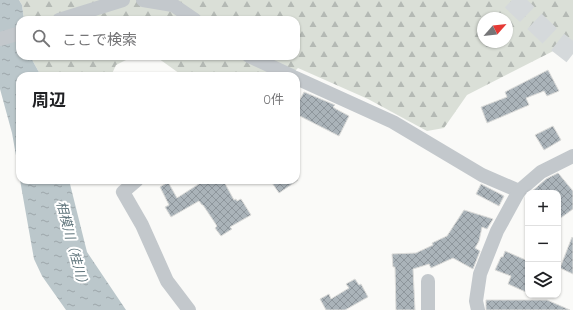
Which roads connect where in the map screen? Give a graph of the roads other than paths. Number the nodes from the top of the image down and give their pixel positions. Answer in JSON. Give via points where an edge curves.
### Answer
{"nodes":[{"id":1,"x":143,"y":0,"type":"edge"},
{"id":2,"x":117,"y":2,"type":"edge"},
{"id":3,"x":72,"y":16,"type":"edge"},
{"id":4,"x":189,"y":16,"type":"edge"},
{"id":5,"x":16,"y":34,"type":"edge"},
{"id":6,"x":0,"y":39,"type":"edge"},
{"id":7,"x":258,"y":60,"type":"edge"},
{"id":8,"x":283,"y":72,"type":"edge"},
{"id":9,"x":300,"y":80,"type":"edge"},
{"id":10,"x":573,"y":156,"type":"edge"},
{"id":11,"x":132,"y":184,"type":"edge"},
{"id":12,"x":519,"y":191,"type":"junction"},
{"id":13,"x":428,"y":281,"type":"dead end"},
{"id":14,"x":189,"y":310,"type":"edge"},
{"id":15,"x":428,"y":310,"type":"edge"},
{"id":16,"x":478,"y":310,"type":"edge"}],
"edges":[{"from":1,"to":4,"type":"street","via":[[174,5]]},
{"from":2,"to":3,"type":"street"},
{"from":5,"to":6,"type":"street"},
{"from":7,"to":8,"type":"street"},
{"from":9,"to":12,"type":"street","via":[[393,122],[482,175]]},
{"from":10,"to":12,"type":"street","via":[[541,172]]},
{"from":11,"to":14,"type":"street","via":[[123,192],[142,225],[167,281]]},
{"from":12,"to":16,"type":"street","via":[[497,231],[480,274],[476,301]]},
{"from":13,"to":15,"type":"street"}]}
